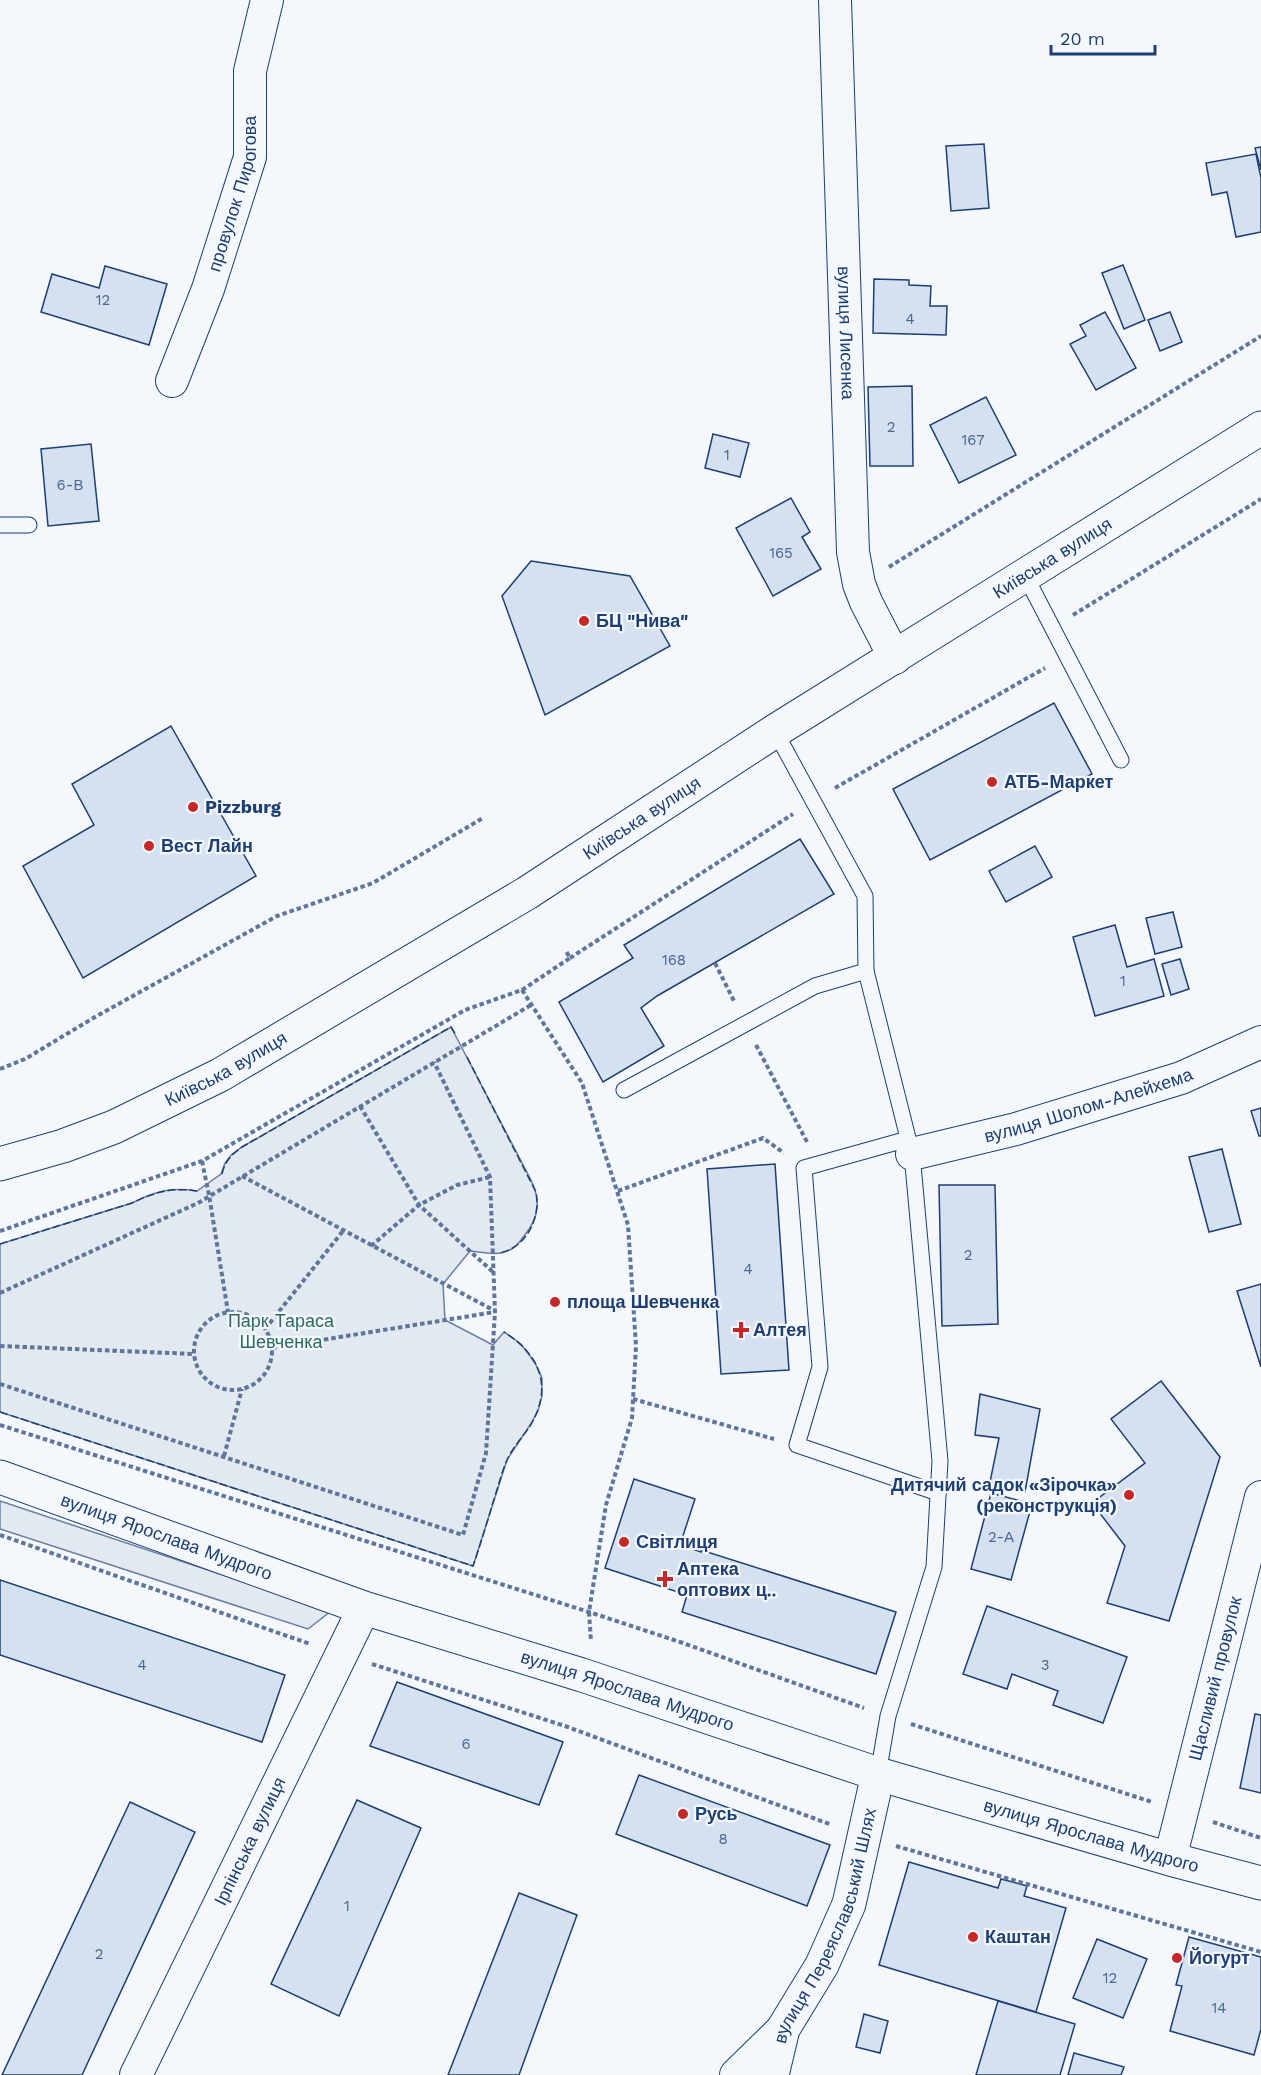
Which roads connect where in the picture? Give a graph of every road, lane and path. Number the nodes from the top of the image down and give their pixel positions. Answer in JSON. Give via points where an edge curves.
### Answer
{"nodes":[{"id":1,"x":267,"y":0,"type":"edge"},
{"id":2,"x":835,"y":0,"type":"edge"},
{"id":3,"x":1261,"y":336,"type":"edge"},
{"id":4,"x":172,"y":381,"type":"dead end"},
{"id":5,"x":1261,"y":428,"type":"edge"},
{"id":6,"x":1261,"y":499,"type":"edge"},
{"id":7,"x":0,"y":525,"type":"edge"},
{"id":8,"x":29,"y":525,"type":"dead end"},
{"id":9,"x":888,"y":567,"type":"dead end"},
{"id":10,"x":1025,"y":576,"type":"junction"},
{"id":11,"x":1052,"y":628,"type":"junction"},
{"id":12,"x":895,"y":658,"type":"junction"},
{"id":13,"x":775,"y":731,"type":"junction"},
{"id":14,"x":1121,"y":760,"type":"dead end"},
{"id":15,"x":483,"y":818,"type":"dead end"},
{"id":16,"x":566,"y":951,"type":"dead end"},
{"id":17,"x":715,"y":963,"type":"dead end"},
{"id":18,"x":866,"y":971,"type":"junction"},
{"id":19,"x":522,"y":990,"type":"junction"},
{"id":20,"x":531,"y":1005,"type":"junction"},
{"id":21,"x":745,"y":1024,"type":"junction"},
{"id":22,"x":1261,"y":1042,"type":"edge"},
{"id":23,"x":434,"y":1062,"type":"junction"},
{"id":24,"x":0,"y":1069,"type":"edge"},
{"id":25,"x":624,"y":1090,"type":"dead end"},
{"id":26,"x":360,"y":1106,"type":"junction"},
{"id":27,"x":910,"y":1146,"type":"junction"},
{"id":28,"x":202,"y":1161,"type":"junction"},
{"id":29,"x":0,"y":1164,"type":"edge"},
{"id":30,"x":811,"y":1166,"type":"junction"},
{"id":31,"x":242,"y":1176,"type":"junction"},
{"id":32,"x":490,"y":1177,"type":"junction"},
{"id":33,"x":618,"y":1191,"type":"junction"},
{"id":34,"x":209,"y":1195,"type":"junction"},
{"id":35,"x":419,"y":1206,"type":"junction"},
{"id":36,"x":343,"y":1231,"type":"junction"},
{"id":37,"x":0,"y":1232,"type":"edge"},
{"id":38,"x":371,"y":1246,"type":"junction"},
{"id":39,"x":494,"y":1272,"type":"junction"},
{"id":40,"x":0,"y":1293,"type":"edge"},
{"id":41,"x":228,"y":1312,"type":"junction"},
{"id":42,"x":495,"y":1312,"type":"junction"},
{"id":43,"x":265,"y":1329,"type":"junction"},
{"id":44,"x":0,"y":1346,"type":"edge"},
{"id":45,"x":272,"y":1348,"type":"junction"},
{"id":46,"x":194,"y":1354,"type":"junction"},
{"id":47,"x":0,"y":1384,"type":"edge"},
{"id":48,"x":242,"y":1389,"type":"junction"},
{"id":49,"x":633,"y":1399,"type":"junction"},
{"id":50,"x":0,"y":1425,"type":"edge"},
{"id":51,"x":797,"y":1445,"type":"junction"},
{"id":52,"x":224,"y":1456,"type":"junction"},
{"id":53,"x":0,"y":1478,"type":"edge"},
{"id":54,"x":938,"y":1493,"type":"junction"},
{"id":55,"x":1261,"y":1497,"type":"edge"},
{"id":56,"x":0,"y":1535,"type":"edge"},
{"id":57,"x":364,"y":1608,"type":"junction"},
{"id":58,"x":590,"y":1612,"type":"junction"},
{"id":59,"x":591,"y":1641,"type":"dead end"},
{"id":60,"x":341,"y":1655,"type":"junction"},
{"id":61,"x":888,"y":1716,"type":"junction"},
{"id":62,"x":878,"y":1774,"type":"junction"},
{"id":63,"x":1182,"y":1812,"type":"junction"},
{"id":64,"x":864,"y":1837,"type":"junction"},
{"id":65,"x":1261,"y":1838,"type":"edge"},
{"id":66,"x":1170,"y":1859,"type":"junction"},
{"id":67,"x":1261,"y":1882,"type":"edge"},
{"id":68,"x":1261,"y":1952,"type":"edge"},
{"id":69,"x":783,"y":2030,"type":"junction"},
{"id":70,"x":136,"y":2075,"type":"edge"},
{"id":71,"x":736,"y":2075,"type":"edge"},
{"id":72,"x":772,"y":2075,"type":"edge"}],
"edges":[{"from":1,"to":4,"type":"street","name":"провулок Пирогова","via":[[250,71],[250,158],[208,289]]},
{"from":2,"to":12,"type":"street","name":"вулиця Лисенка","via":[[853,552],[866,602]]},
{"from":3,"to":9,"type":"path"},
{"from":5,"to":10,"type":"main road","name":"Київська вулиця"},
{"from":6,"to":11,"type":"path"},
{"from":7,"to":8,"type":"lane"},
{"from":10,"to":11,"type":"lane"},
{"from":10,"to":12,"type":"main road","name":"Київська вулиця"},
{"from":11,"to":14,"type":"lane"},
{"from":12,"to":13,"type":"main road","name":"Київська вулиця"},
{"from":13,"to":18,"type":"lane","via":[[865,896]]},
{"from":13,"to":29,"type":"main road","name":"Київська вулиця","via":[[527,893],[220,1075],[114,1127]]},
{"from":15,"to":24,"type":"path","via":[[373,883],[277,916],[26,1059]]},
{"from":16,"to":19,"type":"path","via":[[570,958]]},
{"from":17,"to":21,"type":"path"},
{"from":18,"to":21,"type":"lane","via":[[815,986]]},
{"from":18,"to":27,"type":"lane"},
{"from":19,"to":20,"type":"path"},
{"from":19,"to":28,"type":"path","via":[[465,1010]]},
{"from":20,"to":23,"type":"path"},
{"from":20,"to":33,"type":"path","via":[[582,1083]]},
{"from":21,"to":25,"type":"lane"},
{"from":21,"to":30,"type":"path"},
{"from":22,"to":27,"type":"street","name":"вулиця Шолом-Алейхема","via":[[1181,1078],[1016,1129]]},
{"from":23,"to":26,"type":"path"},
{"from":23,"to":32,"type":"path"},
{"from":26,"to":31,"type":"path"},
{"from":26,"to":35,"type":"path"},
{"from":27,"to":30,"type":"lane"},
{"from":27,"to":54,"type":"lane","via":[[940,1461]]},
{"from":28,"to":34,"type":"path"},
{"from":28,"to":37,"type":"path"},
{"from":30,"to":33,"type":"path","via":[[763,1138]]},
{"from":30,"to":51,"type":"lane","via":[[820,1367]]},
{"from":31,"to":34,"type":"path"},
{"from":31,"to":36,"type":"path"},
{"from":32,"to":35,"type":"path","via":[[457,1185]]},
{"from":32,"to":39,"type":"path"},
{"from":33,"to":49,"type":"path","via":[[628,1225],[636,1346]]},
{"from":34,"to":40,"type":"path","via":[[174,1215]]},
{"from":34,"to":41,"type":"path"},
{"from":35,"to":38,"type":"path"},
{"from":35,"to":39,"type":"path"},
{"from":36,"to":38,"type":"path"},
{"from":36,"to":43,"type":"path"},
{"from":38,"to":42,"type":"path"},
{"from":39,"to":42,"type":"path"},
{"from":41,"to":43,"type":"path","via":[[253,1317]]},
{"from":41,"to":46,"type":"path","via":[[204,1324],[197,1335]]},
{"from":42,"to":45,"type":"path"},
{"from":42,"to":52,"type":"path","via":[[486,1453],[463,1534]]},
{"from":43,"to":45,"type":"path"},
{"from":44,"to":46,"type":"path"},
{"from":45,"to":48,"type":"path","via":[[266,1372],[258,1382]]},
{"from":46,"to":48,"type":"path","via":[[200,1373],[209,1383],[221,1389]]},
{"from":47,"to":52,"type":"path"},
{"from":48,"to":52,"type":"path"},
{"from":49,"to":51,"type":"path"},
{"from":49,"to":58,"type":"path","via":[[632,1418],[606,1505]]},
{"from":50,"to":58,"type":"path"},
{"from":51,"to":54,"type":"lane"},
{"from":53,"to":57,"type":"main road","name":"вулиця Ярослава Мудрого"},
{"from":54,"to":61,"type":"lane","via":[[934,1568]]},
{"from":55,"to":63,"type":"street","name":"Щасливий провулок"},
{"from":56,"to":60,"type":"path"},
{"from":57,"to":60,"type":"street","name":"Ірпінська вулиця"},
{"from":57,"to":62,"type":"main road","name":"вулиця Ярослава Мудрого","via":[[582,1675]]},
{"from":58,"to":59,"type":"path"},
{"from":58,"to":61,"type":"path"},
{"from":60,"to":64,"type":"path","via":[[565,1726]]},
{"from":60,"to":70,"type":"street","name":"Ірпінська вулиця"},
{"from":61,"to":62,"type":"lane"},
{"from":61,"to":63,"type":"path"},
{"from":62,"to":64,"type":"main road","name":"вулиця Переяславський Шлях"},
{"from":62,"to":66,"type":"main road","name":"вулиця Ярослава Мудрого"},
{"from":63,"to":65,"type":"path"},
{"from":63,"to":66,"type":"street","name":"Щасливий провулок"},
{"from":64,"to":68,"type":"path"},
{"from":64,"to":69,"type":"main road","name":"вулиця Переяславський Шлях","via":[[849,1904],[822,1965]]},
{"from":66,"to":67,"type":"main road","name":"вулиця Ярослава Мудрого"},
{"from":69,"to":71,"type":"street"},
{"from":69,"to":72,"type":"main road","name":"вулиця Переяславський Шлях"}]}
